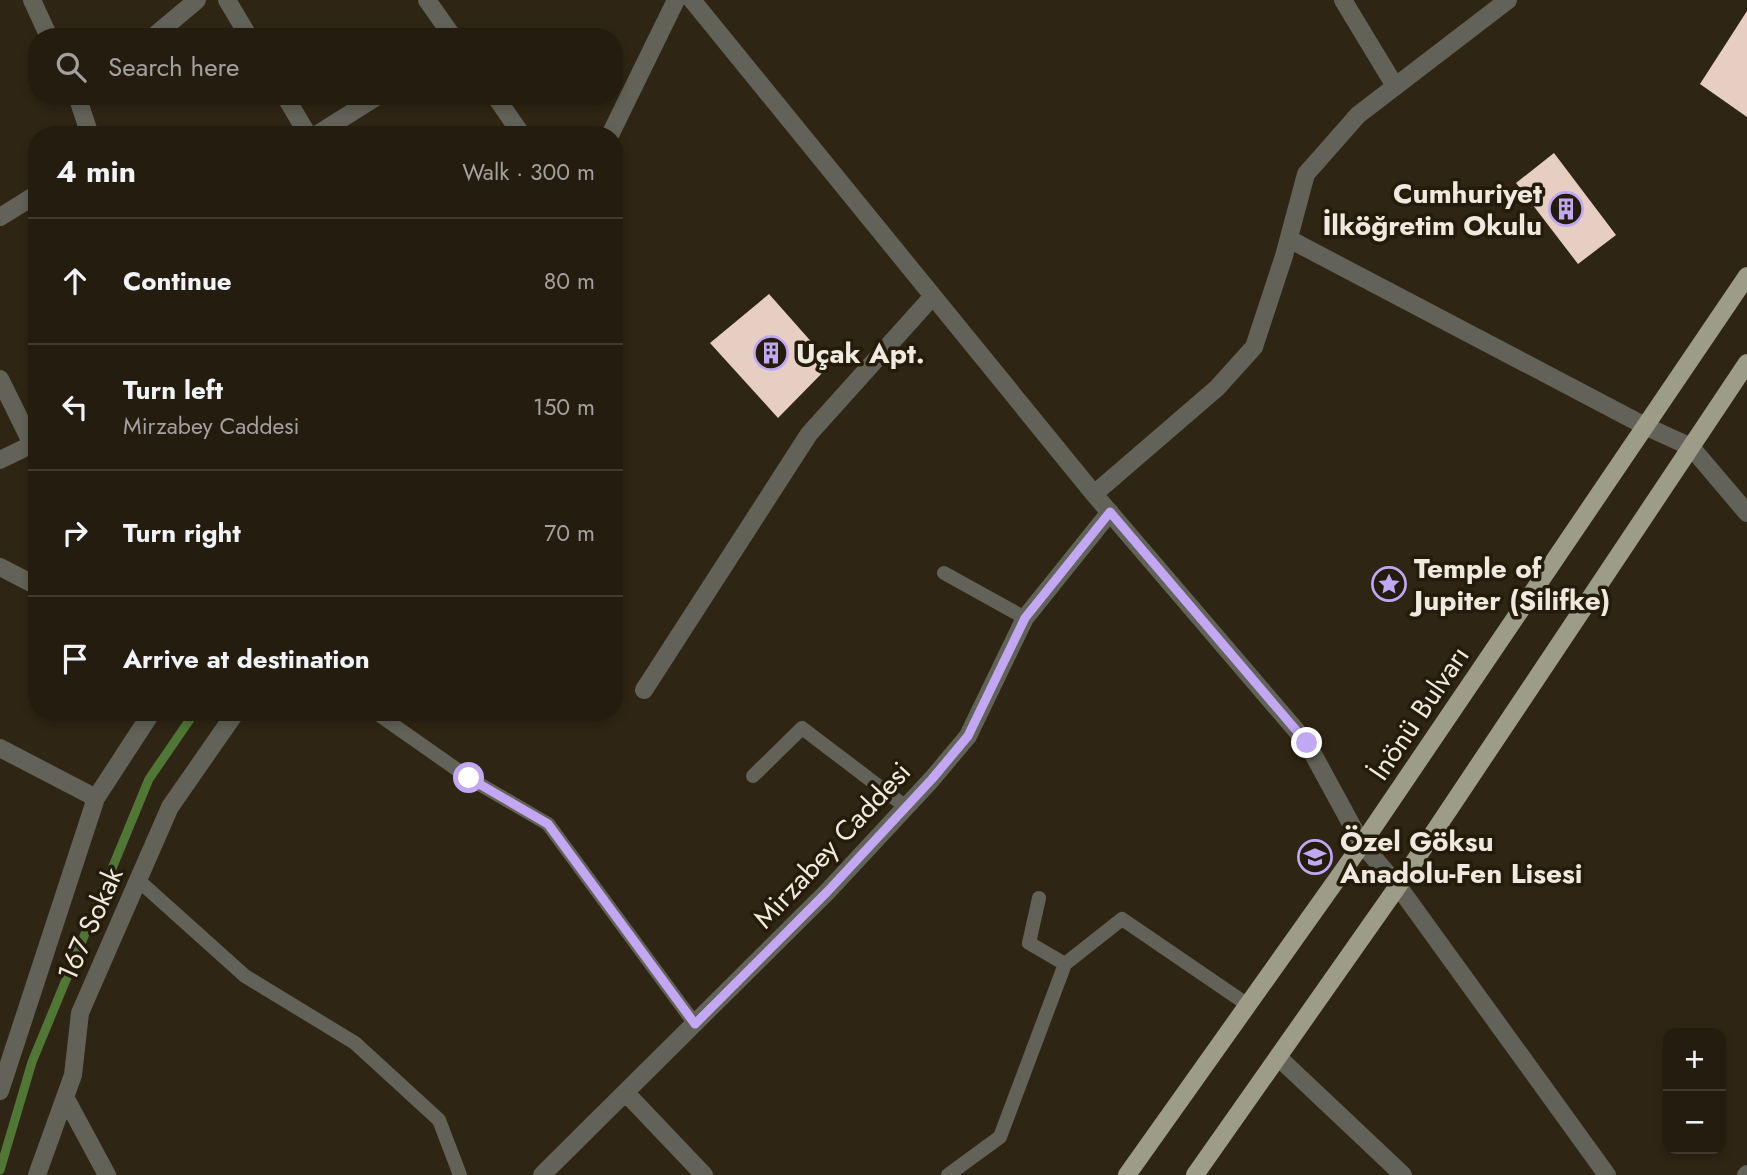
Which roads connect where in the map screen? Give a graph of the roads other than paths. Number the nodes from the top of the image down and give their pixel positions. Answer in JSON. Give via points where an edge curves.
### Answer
{"nodes":[{"id":1,"x":32,"y":0,"type":"edge"},
{"id":2,"x":197,"y":0,"type":"edge"},
{"id":3,"x":227,"y":0,"type":"edge"},
{"id":4,"x":427,"y":0,"type":"edge"},
{"id":5,"x":676,"y":0,"type":"edge"},
{"id":6,"x":692,"y":0,"type":"edge"},
{"id":7,"x":1343,"y":0,"type":"edge"},
{"id":8,"x":1508,"y":0,"type":"edge"},
{"id":9,"x":45,"y":28,"type":"edge"},
{"id":10,"x":164,"y":28,"type":"edge"},
{"id":11,"x":244,"y":28,"type":"edge"},
{"id":12,"x":447,"y":28,"type":"edge"},
{"id":13,"x":1395,"y":86,"type":"junction"},
{"id":14,"x":81,"y":105,"type":"edge"},
{"id":15,"x":290,"y":105,"type":"edge"},
{"id":16,"x":364,"y":105,"type":"edge"},
{"id":17,"x":501,"y":105,"type":"edge"},
{"id":18,"x":87,"y":126,"type":"edge"},
{"id":19,"x":303,"y":126,"type":"edge"},
{"id":20,"x":331,"y":126,"type":"edge"},
{"id":21,"x":516,"y":126,"type":"edge"},
{"id":22,"x":614,"y":126,"type":"edge"},
{"id":23,"x":28,"y":200,"type":"edge"},
{"id":24,"x":0,"y":217,"type":"edge"},
{"id":25,"x":1289,"y":239,"type":"junction"},
{"id":26,"x":1747,"y":275,"type":"edge"},
{"id":27,"x":933,"y":296,"type":"junction"},
{"id":28,"x":1747,"y":363,"type":"edge"},
{"id":29,"x":0,"y":379,"type":"edge"},
{"id":30,"x":1645,"y":426,"type":"junction"},
{"id":31,"x":28,"y":432,"type":"edge"},
{"id":32,"x":28,"y":446,"type":"edge"},
{"id":33,"x":1691,"y":447,"type":"junction"},
{"id":34,"x":0,"y":460,"type":"edge"},
{"id":35,"x":1094,"y":494,"type":"junction"},
{"id":36,"x":1110,"y":512,"type":"junction"},
{"id":37,"x":1747,"y":513,"type":"edge"},
{"id":38,"x":0,"y":567,"type":"edge"},
{"id":39,"x":944,"y":573,"type":"dead end"},
{"id":40,"x":28,"y":581,"type":"edge"},
{"id":41,"x":1025,"y":618,"type":"junction"},
{"id":42,"x":644,"y":690,"type":"dead end"},
{"id":43,"x":146,"y":721,"type":"edge"},
{"id":44,"x":230,"y":721,"type":"edge"},
{"id":45,"x":388,"y":721,"type":"edge"},
{"id":46,"x":0,"y":748,"type":"edge"},
{"id":47,"x":753,"y":776,"type":"dead end"},
{"id":48,"x":96,"y":798,"type":"junction"},
{"id":49,"x":906,"y":807,"type":"junction"},
{"id":50,"x":1362,"y":844,"type":"junction"},
{"id":51,"x":138,"y":880,"type":"junction"},
{"id":52,"x":1398,"y":886,"type":"junction"},
{"id":53,"x":1039,"y":898,"type":"dead end"},
{"id":54,"x":1065,"y":964,"type":"junction"},
{"id":55,"x":1248,"y":1005,"type":"junction"},
{"id":56,"x":695,"y":1024,"type":"junction"},
{"id":57,"x":1278,"y":1057,"type":"junction"},
{"id":58,"x":0,"y":1091,"type":"edge"},
{"id":59,"x":626,"y":1093,"type":"junction"},
{"id":60,"x":65,"y":1097,"type":"junction"},
{"id":61,"x":37,"y":1175,"type":"edge"},
{"id":62,"x":107,"y":1175,"type":"edge"},
{"id":63,"x":460,"y":1175,"type":"edge"},
{"id":64,"x":542,"y":1175,"type":"edge"},
{"id":65,"x":704,"y":1175,"type":"edge"},
{"id":66,"x":948,"y":1175,"type":"edge"},
{"id":67,"x":1127,"y":1175,"type":"edge"},
{"id":68,"x":1195,"y":1175,"type":"edge"},
{"id":69,"x":1404,"y":1175,"type":"edge"},
{"id":70,"x":1607,"y":1175,"type":"edge"}],
"edges":[{"from":1,"to":9,"type":"street"},
{"from":2,"to":10,"type":"street"},
{"from":3,"to":11,"type":"street"},
{"from":4,"to":12,"type":"street"},
{"from":5,"to":22,"type":"street"},
{"from":6,"to":27,"type":"street"},
{"from":7,"to":13,"type":"street"},
{"from":8,"to":13,"type":"street"},
{"from":13,"to":25,"type":"street","via":[[1358,115],[1306,174]]},
{"from":14,"to":18,"type":"street"},
{"from":15,"to":19,"type":"street"},
{"from":16,"to":20,"type":"street"},
{"from":17,"to":21,"type":"street"},
{"from":23,"to":24,"type":"street"},
{"from":25,"to":30,"type":"street"},
{"from":25,"to":35,"type":"street","via":[[1254,347],[1217,388]]},
{"from":26,"to":30,"type":"main road","name":"İnönü Bulvarı"},
{"from":27,"to":35,"type":"street"},
{"from":27,"to":42,"type":"street","via":[[809,433]]},
{"from":28,"to":33,"type":"main road"},
{"from":29,"to":31,"type":"street"},
{"from":30,"to":33,"type":"street"},
{"from":30,"to":50,"type":"main road","name":"İnönü Bulvarı"},
{"from":32,"to":34,"type":"street"},
{"from":33,"to":37,"type":"street"},
{"from":33,"to":52,"type":"main road"},
{"from":35,"to":36,"type":"street"},
{"from":36,"to":41,"type":"street","name":"Mirzabey Caddesi"},
{"from":36,"to":50,"type":"street","via":[[1307,743]]},
{"from":38,"to":40,"type":"street"},
{"from":39,"to":41,"type":"lane"},
{"from":41,"to":49,"type":"street","name":"Mirzabey Caddesi","via":[[968,736]]},
{"from":43,"to":48,"type":"street"},
{"from":44,"to":51,"type":"street","name":"167 Sokak","via":[[170,807]]},
{"from":45,"to":56,"type":"lane","via":[[469,778],[548,824]]},
{"from":46,"to":48,"type":"street"},
{"from":47,"to":49,"type":"lane","via":[[802,729]]},
{"from":48,"to":58,"type":"street"},
{"from":49,"to":56,"type":"street","name":"Mirzabey Caddesi"},
{"from":50,"to":52,"type":"street"},
{"from":50,"to":55,"type":"main road","name":"İnönü Bulvarı"},
{"from":51,"to":60,"type":"street","name":"167 Sokak","via":[[80,1013],[73,1076]]},
{"from":51,"to":63,"type":"lane","via":[[245,976],[355,1043],[439,1120]]},
{"from":52,"to":57,"type":"main road"},
{"from":52,"to":70,"type":"street"},
{"from":53,"to":54,"type":"lane","via":[[1029,943]]},
{"from":54,"to":55,"type":"lane","via":[[1122,919]]},
{"from":54,"to":66,"type":"lane","via":[[1000,1138]]},
{"from":55,"to":67,"type":"main road","name":"İnönü Bulvarı"},
{"from":56,"to":59,"type":"street","name":"Mirzabey Caddesi"},
{"from":57,"to":68,"type":"main road"},
{"from":57,"to":69,"type":"street"},
{"from":59,"to":64,"type":"street","name":"Mirzabey Caddesi"},
{"from":59,"to":65,"type":"street"},
{"from":60,"to":61,"type":"street","name":"167 Sokak"},
{"from":60,"to":62,"type":"street"}]}
